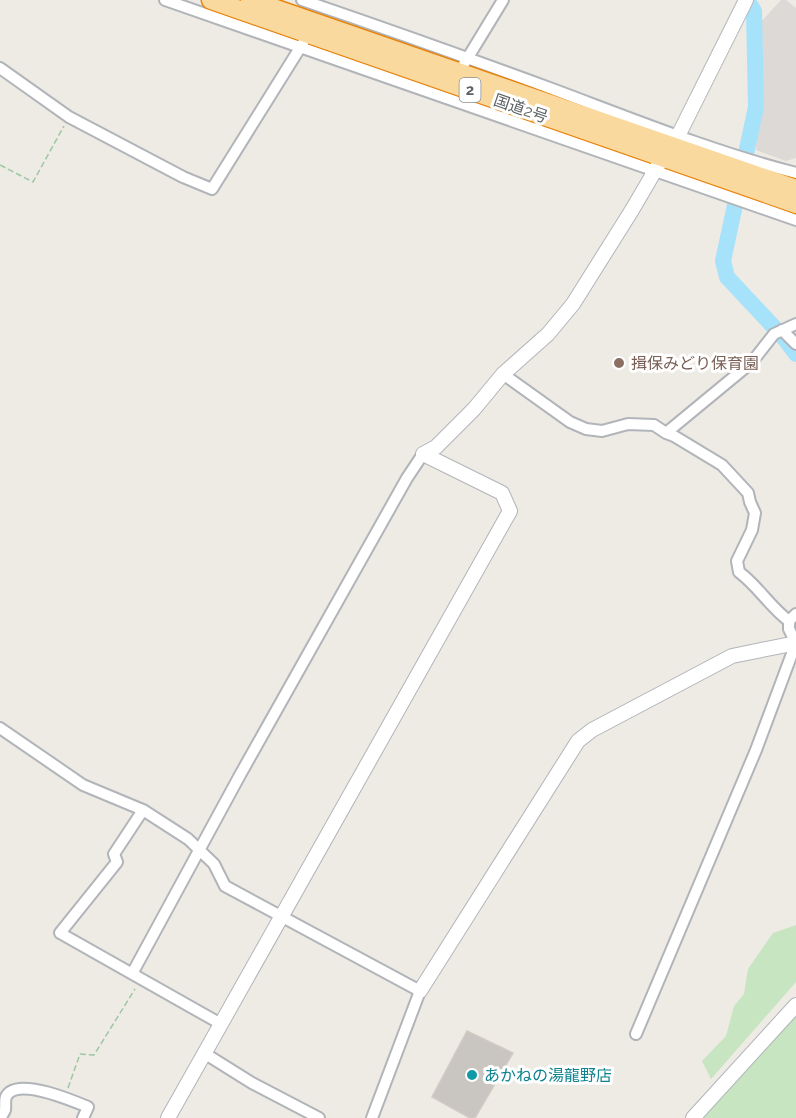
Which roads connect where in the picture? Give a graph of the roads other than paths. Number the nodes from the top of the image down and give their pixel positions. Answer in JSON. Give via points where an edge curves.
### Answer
{"nodes":[{"id":1,"x":165,"y":0,"type":"edge"},
{"id":2,"x":211,"y":0,"type":"edge"},
{"id":3,"x":250,"y":0,"type":"edge"},
{"id":4,"x":302,"y":0,"type":"edge"},
{"id":5,"x":503,"y":0,"type":"edge"},
{"id":6,"x":746,"y":0,"type":"edge"},
{"id":7,"x":304,"y":40,"type":"junction"},
{"id":8,"x":464,"y":65,"type":"junction"},
{"id":9,"x":0,"y":68,"type":"edge"},
{"id":10,"x":666,"y":153,"type":"junction"},
{"id":11,"x":796,"y":173,"type":"edge"},
{"id":12,"x":732,"y":175,"type":"junction"},
{"id":13,"x":751,"y":181,"type":"junction"},
{"id":14,"x":796,"y":189,"type":"edge"},
{"id":15,"x":796,"y":204,"type":"edge"},
{"id":16,"x":796,"y":220,"type":"edge"},
{"id":17,"x":796,"y":324,"type":"edge"},
{"id":18,"x":782,"y":330,"type":"junction"},
{"id":19,"x":796,"y":344,"type":"edge"},
{"id":20,"x":502,"y":374,"type":"junction"},
{"id":21,"x":666,"y":433,"type":"junction"},
{"id":22,"x":423,"y":454,"type":"junction"},
{"id":23,"x":792,"y":617,"type":"edge"},
{"id":24,"x":796,"y":643,"type":"edge"},
{"id":25,"x":0,"y":728,"type":"edge"},
{"id":26,"x":143,"y":810,"type":"junction"},
{"id":27,"x":201,"y":850,"type":"junction"},
{"id":28,"x":280,"y":917,"type":"junction"},
{"id":29,"x":137,"y":975,"type":"junction"},
{"id":30,"x":420,"y":991,"type":"junction"},
{"id":31,"x":796,"y":1005,"type":"edge"},
{"id":32,"x":221,"y":1024,"type":"junction"},
{"id":33,"x":636,"y":1034,"type":"dead end"},
{"id":34,"x":204,"y":1053,"type":"junction"},
{"id":35,"x":0,"y":1118,"type":"edge"},
{"id":36,"x":83,"y":1118,"type":"edge"},
{"id":37,"x":168,"y":1118,"type":"edge"},
{"id":38,"x":319,"y":1118,"type":"edge"},
{"id":39,"x":372,"y":1118,"type":"edge"},
{"id":40,"x":693,"y":1118,"type":"edge"}],
"edges":[{"from":1,"to":7,"type":"street"},
{"from":2,"to":7,"type":"highway","name":"国道2号","number":"2"},
{"from":3,"to":8,"type":"highway","name":"国道2号","number":"2"},
{"from":4,"to":8,"type":"street"},
{"from":5,"to":8,"type":"street"},
{"from":6,"to":10,"type":"street"},
{"from":7,"to":9,"type":"street","via":[[212,189],[69,117]]},
{"from":7,"to":10,"type":"highway","name":"国道2号","number":"2"},
{"from":8,"to":10,"type":"highway","name":"国道2号","number":"2"},
{"from":10,"to":12,"type":"highway","name":"国道2号","number":"2"},
{"from":10,"to":12,"type":"street"},
{"from":10,"to":20,"type":"street","via":[[573,304],[548,334]]},
{"from":11,"to":13,"type":"street"},
{"from":12,"to":13,"type":"highway","name":"国道2号","number":"2"},
{"from":12,"to":13,"type":"street"},
{"from":13,"to":14,"type":"highway","name":"国道2号","number":"2"},
{"from":13,"to":15,"type":"highway","name":"国道2号","number":"2"},
{"from":13,"to":16,"type":"street"},
{"from":17,"to":18,"type":"street"},
{"from":18,"to":19,"type":"street"},
{"from":18,"to":21,"type":"street","via":[[774,334],[752,362]]},
{"from":20,"to":21,"type":"street","via":[[586,429],[654,425]]},
{"from":20,"to":22,"type":"street","via":[[466,417],[436,447]]},
{"from":21,"to":23,"type":"street","via":[[722,465],[748,493],[755,513],[752,530],[737,561],[739,572],[754,583],[775,611]]},
{"from":22,"to":27,"type":"street","via":[[288,688]]},
{"from":22,"to":28,"type":"street","via":[[502,493],[510,512]]},
{"from":23,"to":24,"type":"street","via":[[789,629]]},
{"from":24,"to":30,"type":"street","via":[[732,656],[592,730],[579,741]]},
{"from":24,"to":33,"type":"street","via":[[756,750]]},
{"from":25,"to":26,"type":"street","via":[[83,785]]},
{"from":26,"to":27,"type":"street"},
{"from":26,"to":29,"type":"street","via":[[114,854],[117,862],[60,933]]},
{"from":27,"to":28,"type":"street","via":[[214,864],[225,886]]},
{"from":27,"to":29,"type":"street"},
{"from":28,"to":30,"type":"street"},
{"from":28,"to":32,"type":"street"},
{"from":29,"to":32,"type":"street"},
{"from":30,"to":39,"type":"street"},
{"from":31,"to":40,"type":"street"},
{"from":32,"to":34,"type":"street"},
{"from":34,"to":37,"type":"street"},
{"from":34,"to":38,"type":"street"},
{"from":35,"to":36,"type":"street","via":[[10,1092],[22,1089],[64,1097],[88,1107]]}]}
